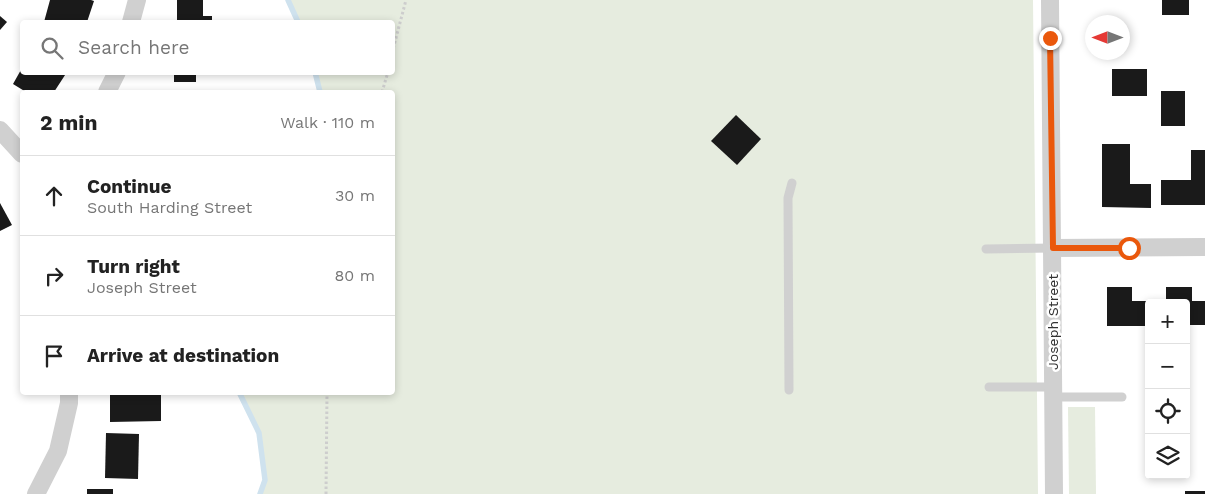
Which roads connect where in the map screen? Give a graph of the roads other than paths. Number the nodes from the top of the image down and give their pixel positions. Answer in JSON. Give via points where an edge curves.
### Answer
{"nodes":[{"id":1,"x":137,"y":0,"type":"edge"},
{"id":2,"x":1050,"y":0,"type":"edge"},
{"id":3,"x":132,"y":20,"type":"edge"},
{"id":4,"x":116,"y":75,"type":"edge"},
{"id":5,"x":108,"y":90,"type":"edge"},
{"id":6,"x":0,"y":130,"type":"edge"},
{"id":7,"x":20,"y":152,"type":"edge"},
{"id":8,"x":792,"y":182,"type":"dead end"},
{"id":9,"x":1205,"y":247,"type":"edge"},
{"id":10,"x":1053,"y":248,"type":"junction"},
{"id":11,"x":986,"y":249,"type":"dead end"},
{"id":12,"x":989,"y":387,"type":"dead end"},
{"id":13,"x":788,"y":390,"type":"dead end"},
{"id":14,"x":1054,"y":392,"type":"junction"},
{"id":15,"x":69,"y":395,"type":"edge"},
{"id":16,"x":1122,"y":397,"type":"dead end"},
{"id":17,"x":36,"y":494,"type":"edge"},
{"id":18,"x":1054,"y":494,"type":"edge"}],
"edges":[{"from":1,"to":3,"type":"street"},
{"from":2,"to":10,"type":"street","name":"Joseph Street"},
{"from":4,"to":5,"type":"street"},
{"from":6,"to":7,"type":"street"},
{"from":8,"to":13,"type":"lane","via":[[788,198]]},
{"from":9,"to":10,"type":"street"},
{"from":10,"to":11,"type":"lane"},
{"from":10,"to":14,"type":"street","name":"Joseph Street"},
{"from":12,"to":14,"type":"lane"},
{"from":14,"to":16,"type":"lane"},
{"from":14,"to":18,"type":"street","name":"Joseph Street"},
{"from":15,"to":17,"type":"street","via":[[58,451]]}]}
